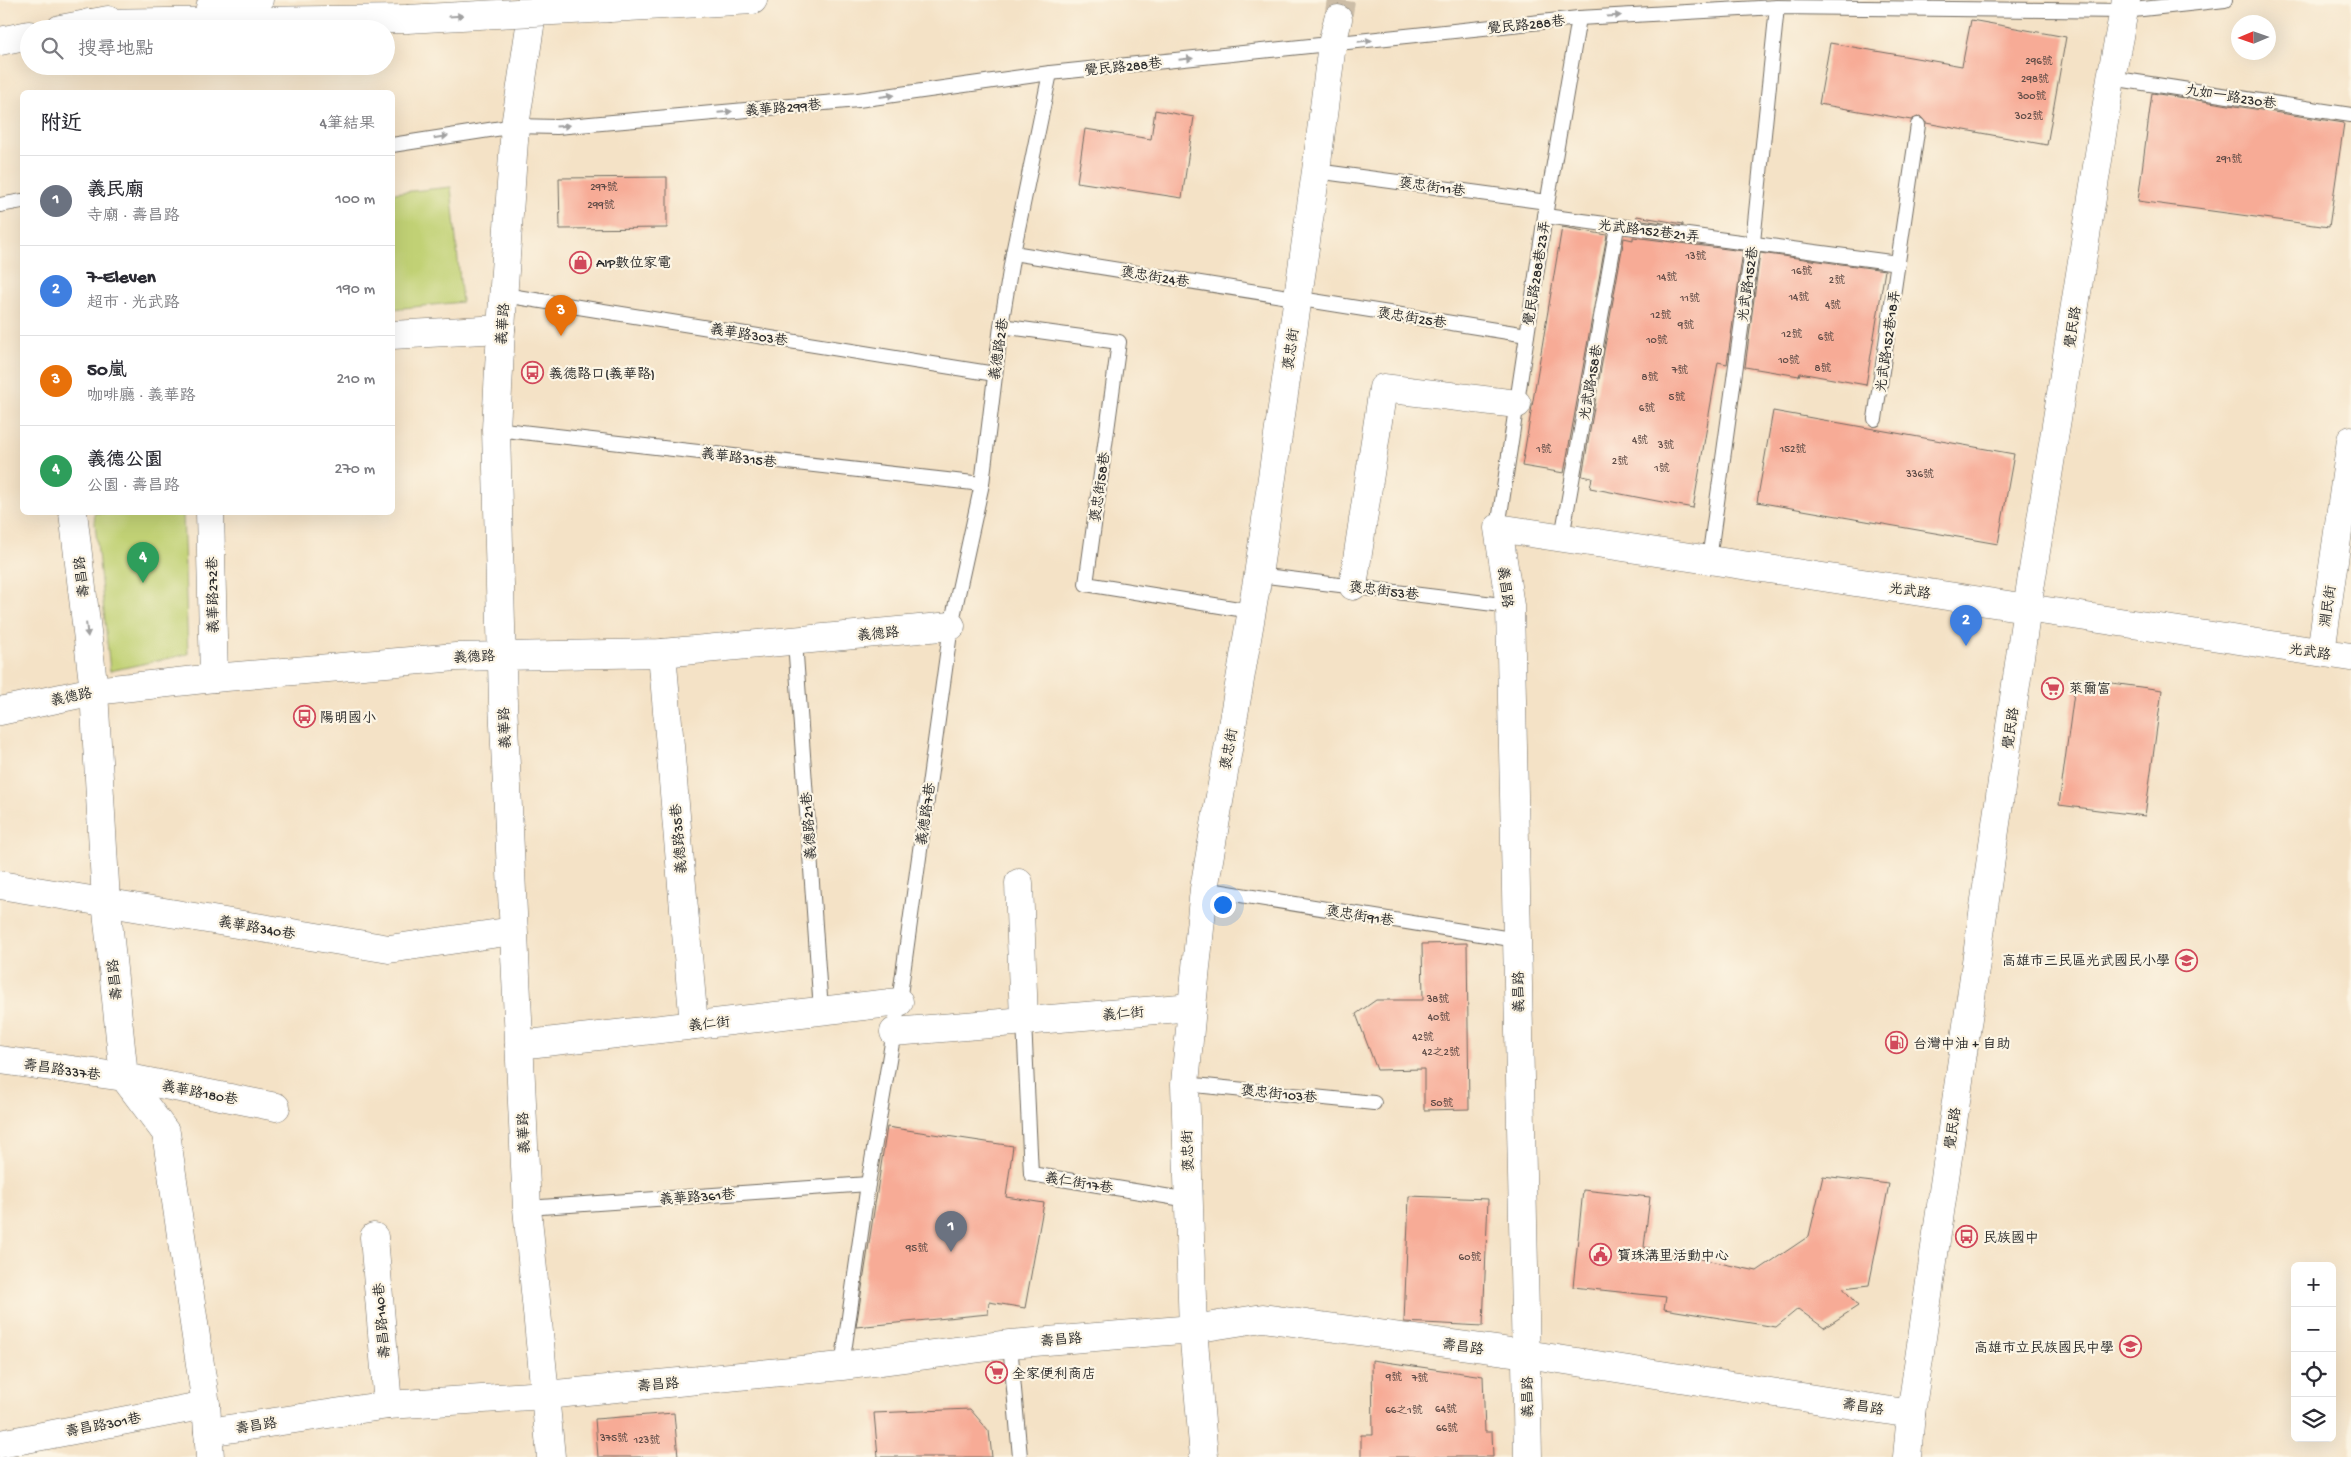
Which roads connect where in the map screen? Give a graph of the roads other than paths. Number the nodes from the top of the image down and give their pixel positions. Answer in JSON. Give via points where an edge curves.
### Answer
{"nodes":[{"id":1,"x":259,"y":0,"type":"edge"},
{"id":2,"x":534,"y":0,"type":"edge"},
{"id":3,"x":753,"y":0,"type":"edge"},
{"id":4,"x":2225,"y":0,"type":"edge"},
{"id":5,"x":2125,"y":5,"type":"edge"},
{"id":6,"x":1777,"y":7,"type":"junction"},
{"id":7,"x":1579,"y":18,"type":"junction"},
{"id":8,"x":111,"y":20,"type":"edge"},
{"id":9,"x":328,"y":20,"type":"edge"},
{"id":10,"x":1335,"y":32,"type":"junction"},
{"id":11,"x":20,"y":37,"type":"edge"},
{"id":12,"x":0,"y":41,"type":"edge"},
{"id":13,"x":1050,"y":73,"type":"junction"},
{"id":14,"x":2111,"y":78,"type":"junction"},
{"id":15,"x":2351,"y":115,"type":"edge"},
{"id":16,"x":1918,"y":125,"type":"dead end"},
{"id":17,"x":515,"y":126,"type":"junction"},
{"id":18,"x":395,"y":145,"type":"edge"},
{"id":19,"x":1316,"y":171,"type":"junction"},
{"id":20,"x":20,"y":201,"type":"edge"},
{"id":21,"x":1547,"y":202,"type":"junction"},
{"id":22,"x":0,"y":205,"type":"edge"},
{"id":23,"x":1545,"y":216,"type":"junction"},
{"id":24,"x":1617,"y":227,"type":"junction"},
{"id":25,"x":1753,"y":242,"type":"junction"},
{"id":26,"x":1013,"y":253,"type":"junction"},
{"id":27,"x":1898,"y":263,"type":"junction"},
{"id":28,"x":504,"y":294,"type":"junction"},
{"id":29,"x":1298,"y":299,"type":"junction"},
{"id":30,"x":1001,"y":326,"type":"junction"},
{"id":31,"x":501,"y":328,"type":"junction"},
{"id":32,"x":395,"y":335,"type":"edge"},
{"id":33,"x":1527,"y":335,"type":"junction"},
{"id":34,"x":994,"y":374,"type":"junction"},
{"id":35,"x":1517,"y":404,"type":"junction"},
{"id":36,"x":1875,"y":419,"type":"dead end"},
{"id":37,"x":496,"y":429,"type":"junction"},
{"id":38,"x":2351,"y":440,"type":"edge"},
{"id":39,"x":982,"y":484,"type":"junction"},
{"id":40,"x":73,"y":515,"type":"edge"},
{"id":41,"x":210,"y":515,"type":"edge"},
{"id":42,"x":1498,"y":528,"type":"junction"},
{"id":43,"x":1562,"y":537,"type":"junction"},
{"id":44,"x":1709,"y":560,"type":"junction"},
{"id":45,"x":1258,"y":575,"type":"junction"},
{"id":46,"x":1353,"y":586,"type":"junction"},
{"id":47,"x":1510,"y":606,"type":"junction"},
{"id":48,"x":2027,"y":608,"type":"junction"},
{"id":49,"x":1252,"y":611,"type":"junction"},
{"id":50,"x":951,"y":626,"type":"junction"},
{"id":51,"x":795,"y":641,"type":"junction"},
{"id":52,"x":2321,"y":652,"type":"junction"},
{"id":53,"x":662,"y":653,"type":"junction"},
{"id":54,"x":501,"y":655,"type":"junction"},
{"id":55,"x":2351,"y":657,"type":"edge"},
{"id":56,"x":214,"y":678,"type":"junction"},
{"id":57,"x":94,"y":691,"type":"junction"},
{"id":58,"x":0,"y":712,"type":"edge"},
{"id":59,"x":1019,"y":883,"type":"dead end"},
{"id":60,"x":0,"y":885,"type":"edge"},
{"id":61,"x":1204,"y":889,"type":"junction"},
{"id":62,"x":106,"y":902,"type":"junction"},
{"id":63,"x":514,"y":931,"type":"junction"},
{"id":64,"x":1517,"y":940,"type":"junction"},
{"id":65,"x":899,"y":1002,"type":"junction"},
{"id":66,"x":1192,"y":1007,"type":"junction"},
{"id":67,"x":821,"y":1011,"type":"junction"},
{"id":68,"x":1024,"y":1021,"type":"junction"},
{"id":69,"x":694,"y":1025,"type":"junction"},
{"id":70,"x":894,"y":1032,"type":"junction"},
{"id":71,"x":519,"y":1045,"type":"junction"},
{"id":72,"x":0,"y":1060,"type":"edge"},
{"id":73,"x":124,"y":1077,"type":"junction"},
{"id":74,"x":1185,"y":1084,"type":"junction"},
{"id":75,"x":1374,"y":1103,"type":"dead end"},
{"id":76,"x":276,"y":1107,"type":"dead end"},
{"id":77,"x":868,"y":1184,"type":"junction"},
{"id":78,"x":1189,"y":1200,"type":"junction"},
{"id":79,"x":527,"y":1208,"type":"junction"},
{"id":80,"x":374,"y":1237,"type":"dead end"},
{"id":81,"x":1193,"y":1328,"type":"junction"},
{"id":82,"x":1010,"y":1344,"type":"junction"},
{"id":83,"x":1526,"y":1354,"type":"junction"},
{"id":84,"x":842,"y":1366,"type":"junction"},
{"id":85,"x":546,"y":1395,"type":"junction"},
{"id":86,"x":206,"y":1405,"type":"junction"},
{"id":87,"x":388,"y":1405,"type":"junction"},
{"id":88,"x":1911,"y":1414,"type":"junction"},
{"id":89,"x":0,"y":1444,"type":"edge"},
{"id":90,"x":209,"y":1445,"type":"edge"},
{"id":91,"x":551,"y":1457,"type":"edge"},
{"id":92,"x":1020,"y":1457,"type":"edge"},
{"id":93,"x":1204,"y":1457,"type":"edge"},
{"id":94,"x":1528,"y":1457,"type":"edge"},
{"id":95,"x":1907,"y":1457,"type":"edge"}],
"edges":[{"from":1,"to":8,"type":"main road"},
{"from":2,"to":17,"type":"main road","name":"義華路"},
{"from":9,"to":3,"type":"main road","one_way":true,"bridge":true,"via":[[407,19]]},
{"from":4,"to":5,"type":"lane","name":"覺民路288巷"},
{"from":5,"to":6,"type":"lane","name":"覺民路288巷"},
{"from":5,"to":14,"type":"main road","name":"覺民路"},
{"from":7,"to":6,"type":"lane","name":"覺民路288巷","one_way":true},
{"from":6,"to":25,"type":"lane","name":"光武路152巷"},
{"from":10,"to":7,"type":"lane","name":"覺民路288巷","one_way":true},
{"from":7,"to":21,"type":"lane","name":"覺民路288巷23弄"},
{"from":13,"to":10,"type":"lane","name":"覺民路288巷","one_way":true},
{"from":10,"to":19,"type":"main road","name":"褒忠街"},
{"from":11,"to":12,"type":"main road"},
{"from":17,"to":13,"type":"lane","name":"義華路299巷","one_way":true,"via":[[557,127],[858,100]]},
{"from":13,"to":26,"type":"lane","name":"義德路2巷"},
{"from":14,"to":15,"type":"lane","name":"九如一路230巷"},
{"from":14,"to":48,"type":"main road","name":"覺民路"},
{"from":16,"to":27,"type":"lane","name":"光武路152巷18弄"},
{"from":18,"to":17,"type":"lane","name":"義華路299巷","one_way":true},
{"from":17,"to":28,"type":"main road","name":"義華路"},
{"from":19,"to":21,"type":"lane","name":"褒忠街11巷"},
{"from":19,"to":29,"type":"main road","name":"褒忠街"},
{"from":20,"to":22,"type":"lane"},
{"from":21,"to":23,"type":"lane","name":"覺民路288巷23弄"},
{"from":23,"to":24,"type":"lane","name":"光武路152巷21弄"},
{"from":23,"to":33,"type":"lane","name":"覺民路288巷23弄"},
{"from":24,"to":25,"type":"lane","name":"光武路152巷21弄"},
{"from":24,"to":43,"type":"lane","name":"光武路158巷"},
{"from":25,"to":27,"type":"lane"},
{"from":25,"to":44,"type":"lane","name":"光武路152巷"},
{"from":26,"to":29,"type":"lane","name":"褒忠街24巷"},
{"from":26,"to":30,"type":"lane","name":"義德路2巷"},
{"from":27,"to":36,"type":"lane","name":"光武路152巷18弄"},
{"from":28,"to":31,"type":"main road","name":"義華路"},
{"from":28,"to":34,"type":"lane","name":"義華路303巷"},
{"from":29,"to":33,"type":"lane","name":"褒忠街25巷"},
{"from":29,"to":45,"type":"main road","name":"褒忠街"},
{"from":30,"to":34,"type":"lane","name":"義德路2巷"},
{"from":30,"to":49,"type":"lane","name":"褒忠街58巷","via":[[1119,342],[1086,584]]},
{"from":31,"to":32,"type":"main road"},
{"from":31,"to":37,"type":"main road","name":"義華路"},
{"from":33,"to":35,"type":"lane","name":"覺民路288巷23弄"},
{"from":34,"to":39,"type":"lane","name":"義德路2巷"},
{"from":35,"to":42,"type":"lane","name":"覺民路288巷23弄"},
{"from":35,"to":46,"type":"main road","via":[[1383,388]]},
{"from":37,"to":39,"type":"lane","name":"義華路315巷"},
{"from":37,"to":54,"type":"main road","name":"義華路"},
{"from":38,"to":52,"type":"main road","name":"淵民街"},
{"from":39,"to":50,"type":"lane","name":"義德路2巷"},
{"from":40,"to":57,"type":"main road","name":"壽昌路","one_way":true},
{"from":41,"to":56,"type":"main road","name":"義華路272巷"},
{"from":42,"to":43,"type":"main road","name":"光武路"},
{"from":42,"to":47,"type":"main road","name":"義昌路"},
{"from":43,"to":44,"type":"main road","name":"光武路"},
{"from":44,"to":48,"type":"main road","name":"光武路"},
{"from":45,"to":46,"type":"lane","name":"褒忠街53巷"},
{"from":45,"to":49,"type":"main road","name":"褒忠街"},
{"from":46,"to":47,"type":"lane","name":"褒忠街53巷"},
{"from":47,"to":64,"type":"main road","name":"義昌路"},
{"from":48,"to":52,"type":"main road","name":"光武路"},
{"from":48,"to":88,"type":"main road","name":"覺民路"},
{"from":49,"to":61,"type":"main road","name":"褒忠街"},
{"from":50,"to":51,"type":"main road","name":"義德路"},
{"from":50,"to":65,"type":"lane","name":"義德路7巷"},
{"from":51,"to":53,"type":"main road","name":"義德路"},
{"from":51,"to":67,"type":"lane","name":"義德路21巷"},
{"from":52,"to":55,"type":"main road","name":"光武路"},
{"from":53,"to":54,"type":"main road","name":"義德路"},
{"from":53,"to":69,"type":"main road","name":"義德路35巷"},
{"from":54,"to":56,"type":"main road","name":"義德路"},
{"from":54,"to":63,"type":"main road","name":"義華路"},
{"from":56,"to":57,"type":"main road","name":"義德路"},
{"from":57,"to":58,"type":"main road","name":"義德路"},
{"from":57,"to":62,"type":"main road","name":"壽昌路"},
{"from":59,"to":68,"type":"main road"},
{"from":60,"to":62,"type":"main road","name":"義華路340巷"},
{"from":61,"to":64,"type":"lane","name":"褒忠街91巷"},
{"from":61,"to":66,"type":"main road","name":"褒忠街"},
{"from":62,"to":63,"type":"main road","name":"義華路340巷","via":[[389,949]]},
{"from":62,"to":73,"type":"main road","name":"壽昌路"},
{"from":63,"to":71,"type":"main road","name":"義華路"},
{"from":64,"to":83,"type":"main road","name":"義昌路"},
{"from":65,"to":67,"type":"main road","name":"義仁街"},
{"from":65,"to":70,"type":"lane"},
{"from":66,"to":68,"type":"main road","name":"義仁街"},
{"from":66,"to":74,"type":"main road","name":"褒忠街"},
{"from":67,"to":69,"type":"main road","name":"義仁街"},
{"from":68,"to":70,"type":"main road","name":"義仁街"},
{"from":68,"to":78,"type":"lane","name":"義仁街17巷","via":[[1031,1174]]},
{"from":69,"to":71,"type":"main road","name":"義仁街"},
{"from":70,"to":77,"type":"lane"},
{"from":71,"to":79,"type":"main road","name":"義華路"},
{"from":72,"to":73,"type":"main road","name":"壽昌路337巷"},
{"from":73,"to":76,"type":"main road","name":"義華路180巷"},
{"from":73,"to":86,"type":"main road","name":"壽昌路","via":[[166,1133]]},
{"from":74,"to":75,"type":"lane","name":"褒忠街103巷"},
{"from":74,"to":78,"type":"main road","name":"褒忠街"},
{"from":77,"to":79,"type":"lane","name":"義華路361巷"},
{"from":77,"to":84,"type":"lane"},
{"from":78,"to":81,"type":"main road","name":"褒忠街"},
{"from":79,"to":85,"type":"main road","name":"義華路"},
{"from":80,"to":87,"type":"main road","name":"壽昌路140巷"},
{"from":81,"to":82,"type":"main road","name":"壽昌路"},
{"from":81,"to":83,"type":"main road","name":"壽昌路","via":[[1263,1318]]},
{"from":81,"to":93,"type":"main road","name":"褒忠街"},
{"from":82,"to":84,"type":"main road","name":"壽昌路"},
{"from":82,"to":92,"type":"lane"},
{"from":83,"to":88,"type":"main road","name":"壽昌路"},
{"from":83,"to":94,"type":"main road","name":"義昌路"},
{"from":84,"to":85,"type":"main road","name":"壽昌路"},
{"from":85,"to":87,"type":"main road","name":"壽昌路"},
{"from":85,"to":91,"type":"main road","name":"義華路"},
{"from":86,"to":89,"type":"main road","name":"壽昌路301巷"},
{"from":86,"to":90,"type":"main road","name":"壽昌路"},
{"from":87,"to":90,"type":"main road","name":"壽昌路"},
{"from":88,"to":95,"type":"main road","name":"覺民路"}]}
